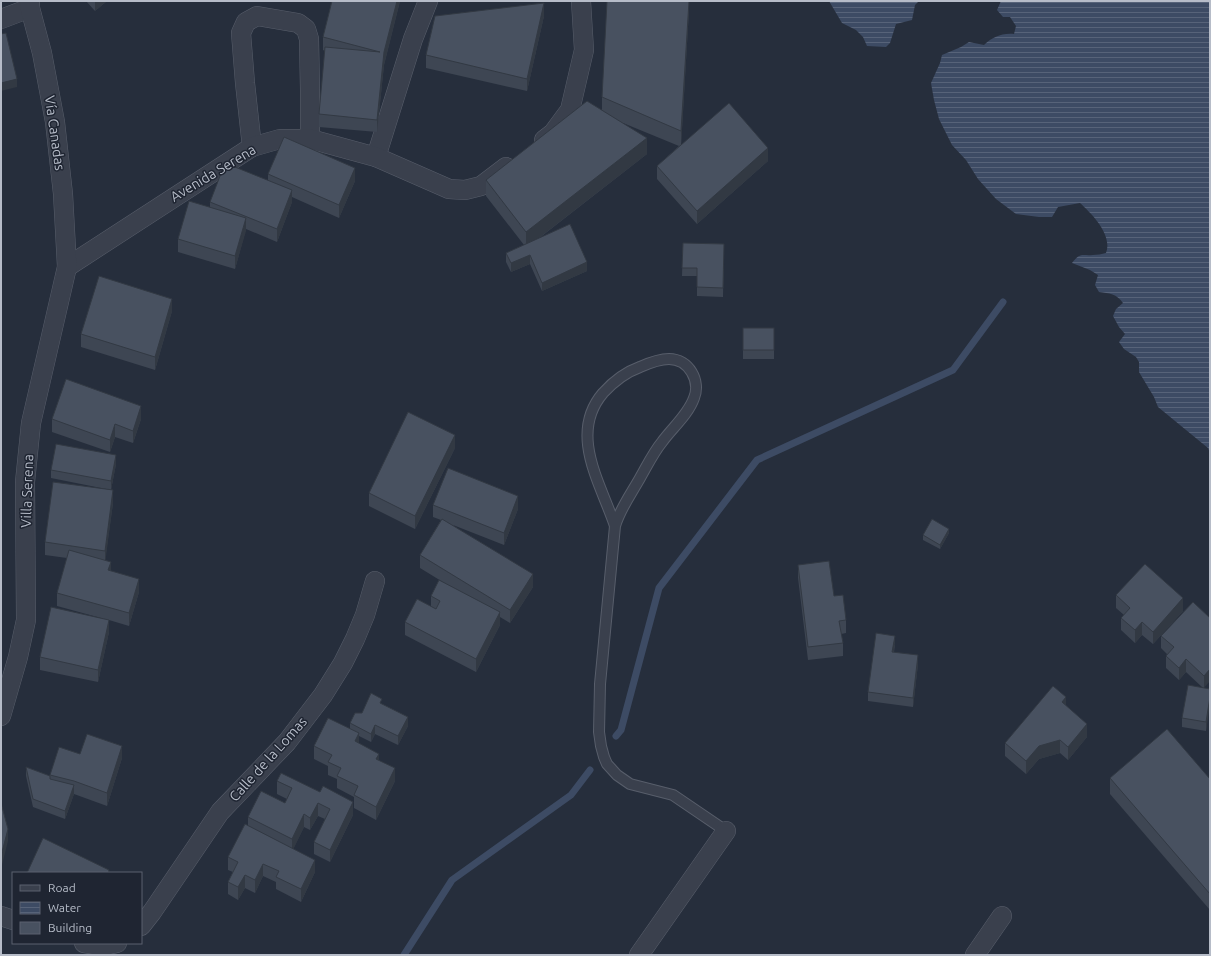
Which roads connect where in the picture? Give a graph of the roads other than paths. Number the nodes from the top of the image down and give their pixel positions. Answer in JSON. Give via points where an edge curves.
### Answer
{"nodes":[{"id":1,"x":428,"y":1,"type":"edge"},
{"id":2,"x":582,"y":1,"type":"edge"},
{"id":3,"x":30,"y":4,"type":"edge"},
{"id":4,"x":1,"y":19,"type":"edge"},
{"id":5,"x":310,"y":139,"type":"junction"},
{"id":6,"x":252,"y":147,"type":"junction"},
{"id":7,"x":376,"y":157,"type":"junction"},
{"id":8,"x":67,"y":267,"type":"junction"},
{"id":9,"x":615,"y":526,"type":"junction"},
{"id":10,"x":376,"y":581,"type":"dead end"},
{"id":11,"x":1,"y":716,"type":"edge"},
{"id":12,"x":726,"y":831,"type":"joint"},
{"id":13,"x":1,"y":916,"type":"edge"},
{"id":14,"x":1002,"y":916,"type":"dead end"},
{"id":15,"x":12,"y":920,"type":"edge"},
{"id":16,"x":142,"y":925,"type":"edge"},
{"id":17,"x":90,"y":944,"type":"edge"},
{"id":18,"x":112,"y":944,"type":"edge"},
{"id":19,"x":639,"y":955,"type":"edge"},
{"id":20,"x":975,"y":955,"type":"edge"}],
"edges":[{"from":1,"to":7,"type":"street","via":[[413,39]]},
{"from":2,"to":7,"type":"street","name":"Avenida Serena","via":[[584,50],[570,110],[553,133],[481,186],[465,190],[449,189]]},
{"from":3,"to":4,"type":"street"},
{"from":3,"to":8,"type":"street","name":"Vía Canadas","via":[[55,122],[63,194]]},
{"from":5,"to":6,"type":"street","name":"Avenida Serena","via":[[280,140]]},
{"from":5,"to":6,"type":"street","via":[[309,39],[306,29],[298,23],[257,16],[246,22],[241,33]]},
{"from":5,"to":7,"type":"street","name":"Avenida Serena"},
{"from":6,"to":8,"type":"street","name":"Avenida Serena"},
{"from":8,"to":11,"type":"street","name":"Villa Serena","via":[[31,423],[25,482],[26,620]]},
{"from":9,"to":9,"type":"lane","via":[[622,508],[658,447],[687,411],[695,396],[694,375],[682,362],[668,359],[627,373],[607,388],[594,406],[590,417],[588,440],[591,461]]},
{"from":9,"to":12,"type":"lane","via":[[600,684],[599,732],[604,757],[612,770],[623,780],[636,786],[673,795]]},
{"from":10,"to":16,"type":"street","name":"Calle de la Lomas","via":[[355,639],[323,695],[287,742],[220,812]]},
{"from":12,"to":19,"type":"street"},
{"from":13,"to":15,"type":"street"},
{"from":14,"to":20,"type":"street"},
{"from":17,"to":18,"type":"street"}]}
